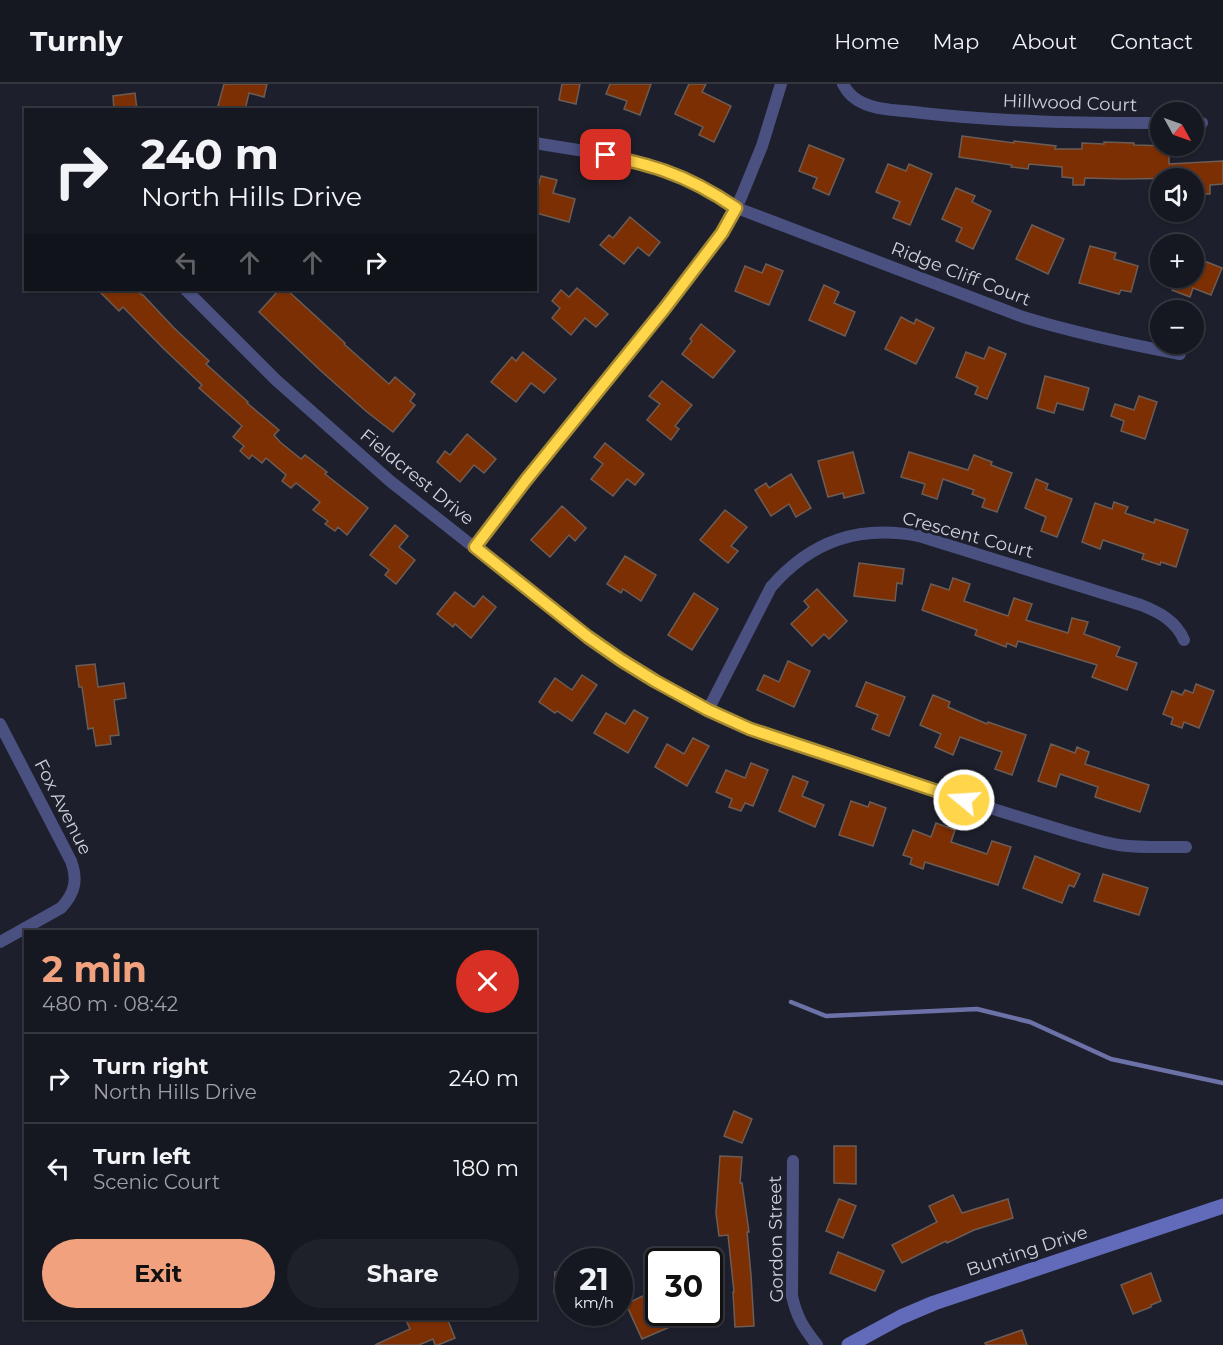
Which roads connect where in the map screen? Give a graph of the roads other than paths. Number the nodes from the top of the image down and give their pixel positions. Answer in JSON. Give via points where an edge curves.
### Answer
{"nodes":[{"id":1,"x":781,"y":84,"type":"edge"},
{"id":2,"x":843,"y":84,"type":"edge"},
{"id":3,"x":1150,"y":123,"type":"edge"},
{"id":4,"x":537,"y":143,"type":"edge"},
{"id":5,"x":736,"y":208,"type":"junction"},
{"id":6,"x":187,"y":291,"type":"edge"},
{"id":7,"x":1150,"y":348,"type":"edge"},
{"id":8,"x":475,"y":547,"type":"junction"},
{"id":9,"x":1184,"y":640,"type":"dead end"},
{"id":10,"x":708,"y":710,"type":"junction"},
{"id":11,"x":0,"y":724,"type":"edge"},
{"id":12,"x":1186,"y":847,"type":"dead end"},
{"id":13,"x":0,"y":942,"type":"edge"},
{"id":14,"x":793,"y":1161,"type":"dead end"},
{"id":15,"x":1223,"y":1206,"type":"edge"},
{"id":16,"x":817,"y":1345,"type":"edge"},
{"id":17,"x":849,"y":1345,"type":"edge"}],
"edges":[{"from":1,"to":5,"type":"street","via":[[762,146]]},
{"from":2,"to":3,"type":"street","name":"Hillwood Court","via":[[852,96],[875,107],[1047,122]]},
{"from":4,"to":5,"type":"street","name":"Ridge Cliff Court","via":[[666,171]]},
{"from":5,"to":7,"type":"street","name":"Ridge Cliff Court","via":[[1023,317]]},
{"from":5,"to":8,"type":"street","via":[[722,233],[665,308]]},
{"from":6,"to":8,"type":"street","name":"Fieldcrest Drive","via":[[276,380],[390,481]]},
{"from":8,"to":10,"type":"street","name":"Fieldcrest Drive","via":[[597,643]]},
{"from":9,"to":10,"type":"street","name":"Crescent Court","via":[[1175,625],[1141,605],[919,537],[863,534],[825,544],[794,563],[771,586]]},
{"from":10,"to":12,"type":"street","name":"Fieldcrest Drive","via":[[750,729],[901,780],[1093,840]]},
{"from":11,"to":13,"type":"street","name":"Fox Avenue","via":[[75,872],[73,891],[61,908]]},
{"from":14,"to":16,"type":"street","name":"Gordon Street","via":[[792,1296],[802,1326]]},
{"from":15,"to":17,"type":"street","name":"Bunting Drive","via":[[934,1303]]}]}
